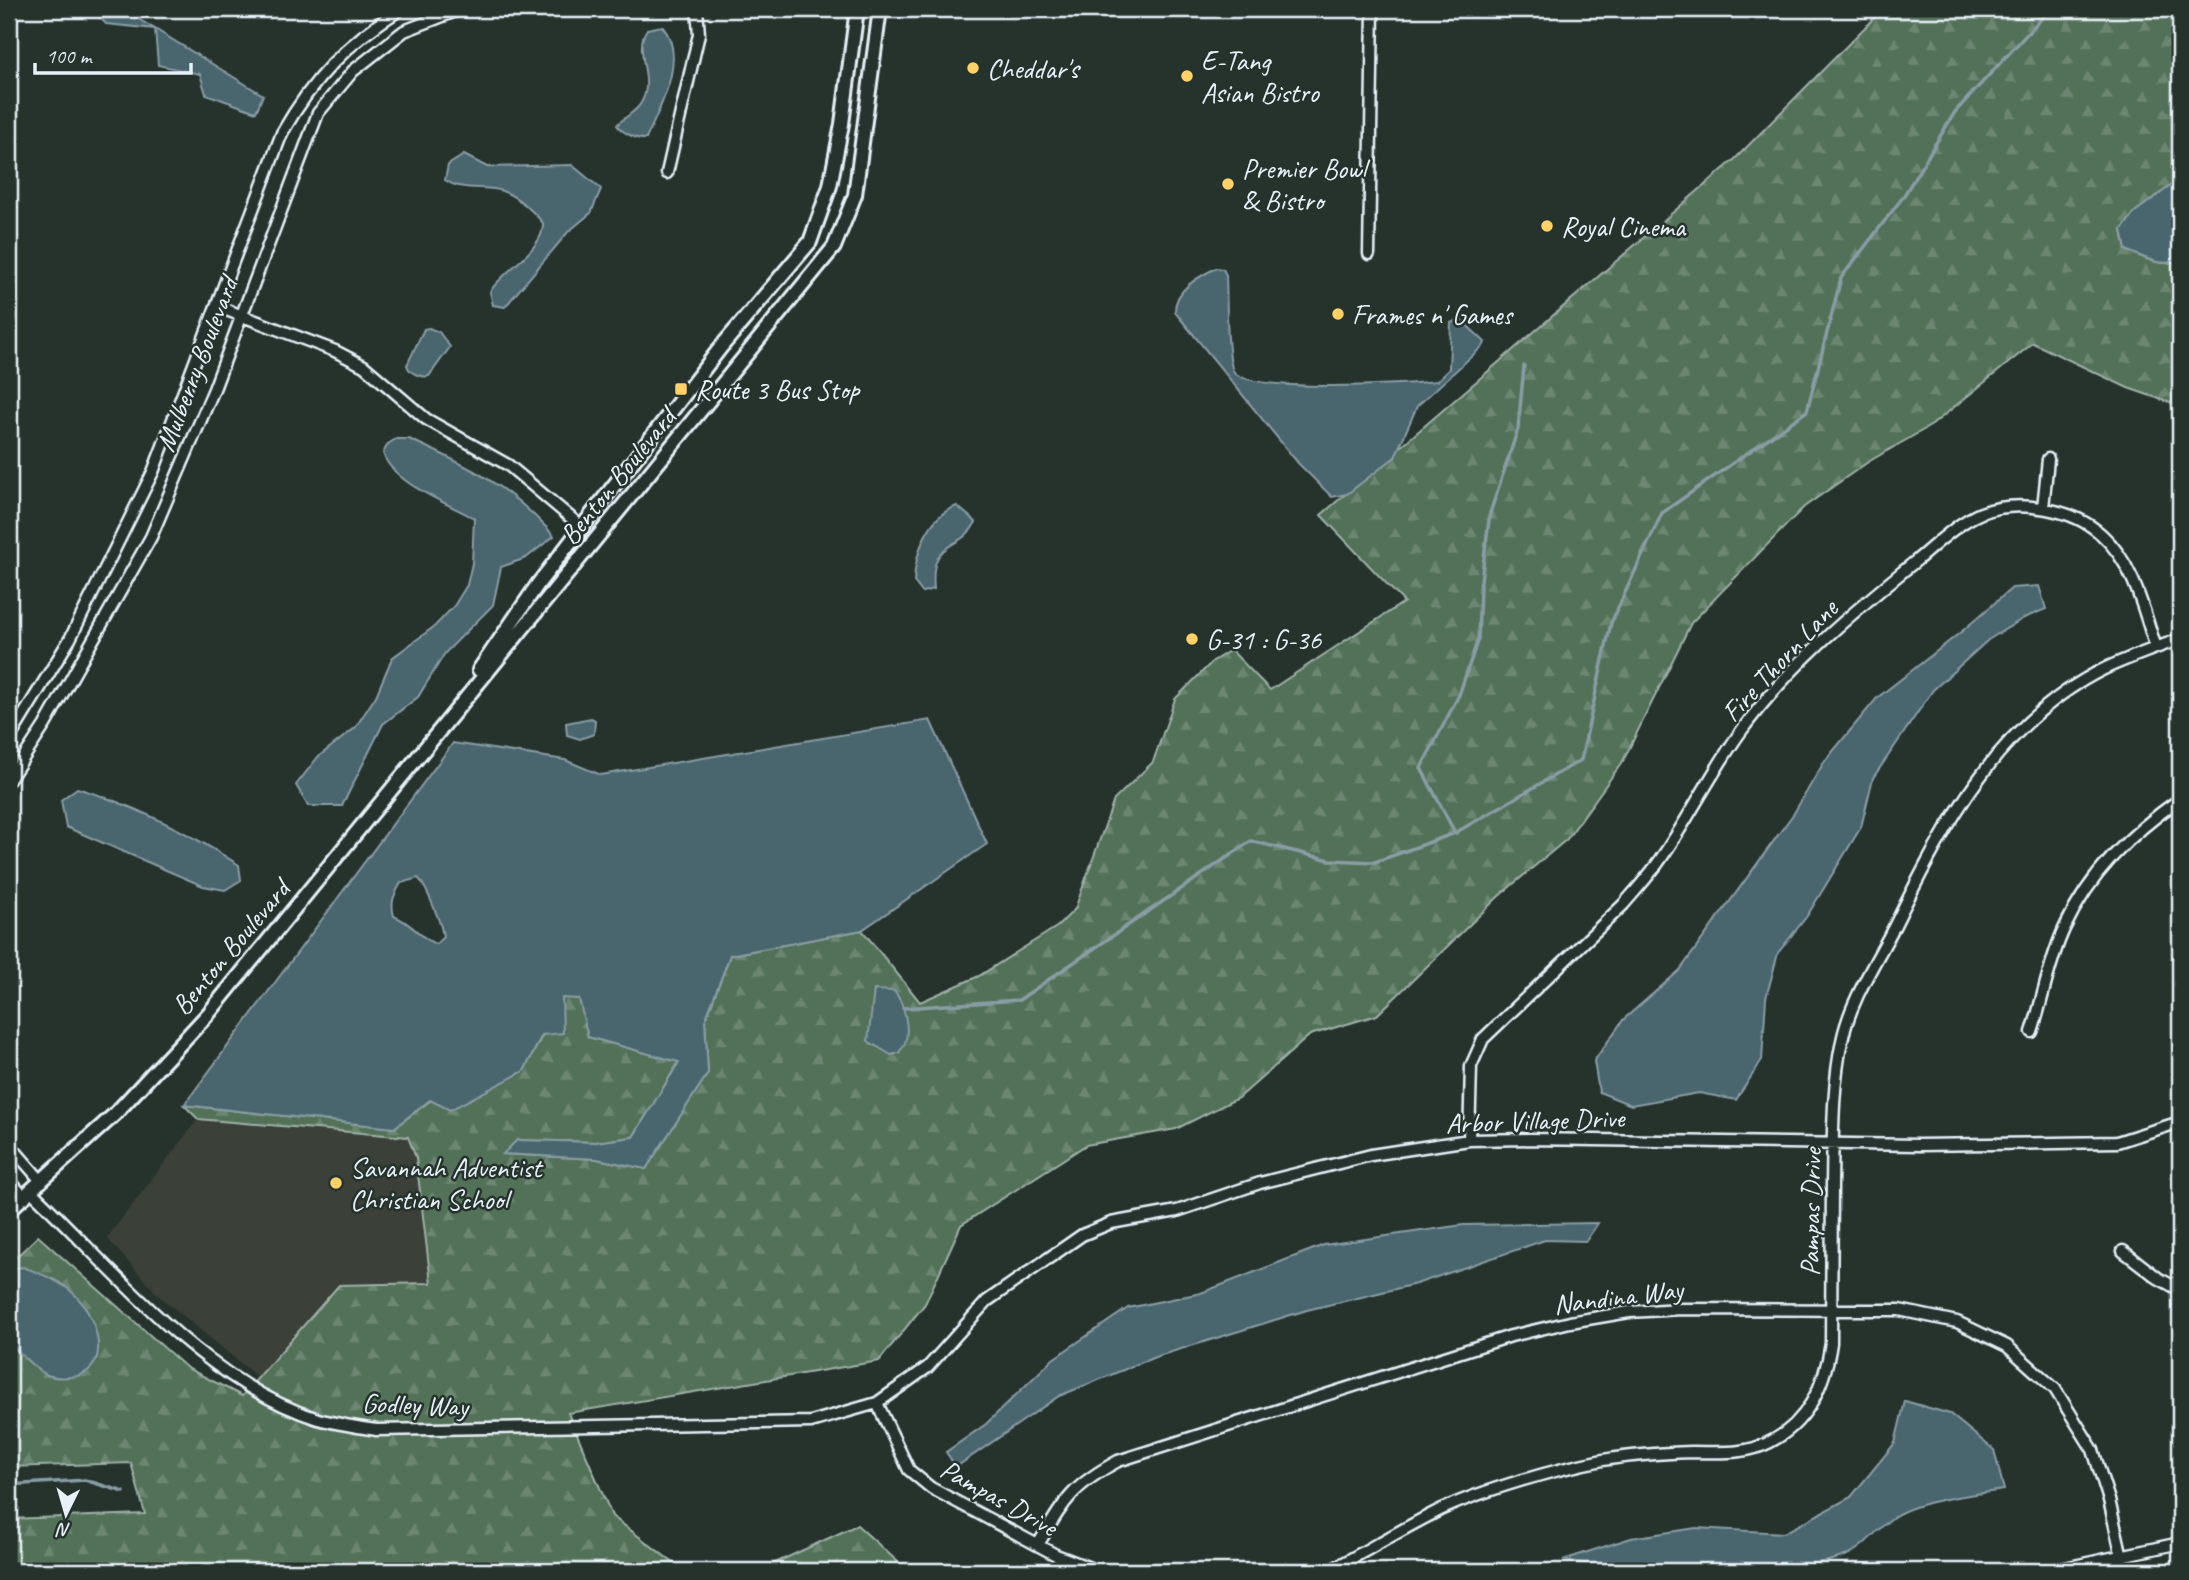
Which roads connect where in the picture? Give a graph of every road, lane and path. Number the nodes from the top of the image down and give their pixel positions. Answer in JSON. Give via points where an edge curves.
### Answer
{"nodes":[{"id":1,"x":401,"y":9,"type":"edge"},
{"id":2,"x":461,"y":9,"type":"edge"},
{"id":3,"x":697,"y":9,"type":"edge"},
{"id":4,"x":857,"y":9,"type":"edge"},
{"id":5,"x":880,"y":9,"type":"edge"},
{"id":6,"x":1373,"y":9,"type":"edge"},
{"id":7,"x":667,"y":173,"type":"dead end"},
{"id":8,"x":1369,"y":254,"type":"dead end"},
{"id":9,"x":216,"y":306,"type":"junction"},
{"id":10,"x":241,"y":316,"type":"junction"},
{"id":11,"x":2048,"y":459,"type":"dead end"},
{"id":12,"x":2043,"y":508,"type":"junction"},
{"id":13,"x":583,"y":528,"type":"junction"},
{"id":14,"x":2180,"y":639,"type":"edge"},
{"id":15,"x":2156,"y":649,"type":"junction"},
{"id":16,"x":466,"y":694,"type":"junction"},
{"id":17,"x":9,"y":739,"type":"edge"},
{"id":18,"x":9,"y":780,"type":"edge"},
{"id":19,"x":2180,"y":799,"type":"edge"},
{"id":20,"x":2032,"y":1032,"type":"dead end"},
{"id":21,"x":2180,"y":1122,"type":"edge"},
{"id":22,"x":1469,"y":1140,"type":"junction"},
{"id":23,"x":1833,"y":1143,"type":"junction"},
{"id":24,"x":9,"y":1144,"type":"edge"},
{"id":25,"x":9,"y":1180,"type":"edge"},
{"id":26,"x":42,"y":1182,"type":"junction"},
{"id":27,"x":28,"y":1195,"type":"junction"},
{"id":28,"x":9,"y":1210,"type":"edge"},
{"id":29,"x":2123,"y":1251,"type":"dead end"},
{"id":30,"x":2180,"y":1290,"type":"edge"},
{"id":31,"x":1832,"y":1309,"type":"junction"},
{"id":32,"x":877,"y":1403,"type":"junction"},
{"id":33,"x":1039,"y":1543,"type":"junction"},
{"id":34,"x":2180,"y":1544,"type":"edge"},
{"id":35,"x":2122,"y":1557,"type":"junction"},
{"id":36,"x":1098,"y":1571,"type":"edge"},
{"id":37,"x":1329,"y":1571,"type":"edge"},
{"id":38,"x":2050,"y":1571,"type":"edge"}],
"edges":[{"from":1,"to":9,"type":"street","name":"Mulberry Boulevard","via":[[336,58],[300,101],[271,159]]},
{"from":2,"to":10,"type":"street","name":"Mulberry Boulevard","via":[[404,31],[353,71],[326,100],[307,137]]},
{"from":3,"to":7,"type":"street","via":[[699,34]]},
{"from":4,"to":13,"type":"street","name":"Benton Boulevard","via":[[830,186],[810,242],[721,347]]},
{"from":5,"to":16,"type":"street","name":"Benton Boulevard","via":[[855,195],[834,247]]},
{"from":6,"to":8,"type":"street"},
{"from":9,"to":10,"type":"street"},
{"from":9,"to":17,"type":"street","name":"Mulberry Boulevard","via":[[131,520],[61,655]]},
{"from":10,"to":13,"type":"street","via":[[364,366],[426,419],[508,466]]},
{"from":10,"to":18,"type":"street","name":"Mulberry Boulevard","via":[[147,545]]},
{"from":11,"to":12,"type":"street"},
{"from":12,"to":15,"type":"street","name":"Fire Thorn Lane","via":[[2074,517],[2101,534],[2126,563]]},
{"from":12,"to":22,"type":"street","name":"Fire Thorn Lane","via":[[1981,513],[1861,606],[1780,684],[1740,733],[1653,870],[1623,905],[1483,1039],[1471,1066]]},
{"from":13,"to":16,"type":"street","name":"Benton Boulevard","via":[[489,652]]},
{"from":14,"to":15,"type":"street","name":"Pampas Drive"},
{"from":15,"to":23,"type":"street","name":"Pampas Drive","via":[[2106,668],[2060,696],[2030,718],[1984,768],[1916,883],[1850,1015],[1841,1041]]},
{"from":16,"to":26,"type":"street","name":"Benton Boulevard","via":[[201,1021],[115,1114]]},
{"from":19,"to":20,"type":"street","via":[[2125,840],[2085,891],[2063,931]]},
{"from":21,"to":23,"type":"street","name":"Arbor Village Drive","via":[[2117,1142]]},
{"from":22,"to":23,"type":"street","name":"Arbor Village Drive"},
{"from":22,"to":32,"type":"street","name":"Arbor Village Drive","via":[[1371,1155],[1260,1183],[1177,1211],[1096,1229],[986,1301],[928,1367]]},
{"from":23,"to":31,"type":"street","name":"Pampas Drive"},
{"from":24,"to":26,"type":"street"},
{"from":25,"to":27,"type":"street"},
{"from":26,"to":27,"type":"street","name":"Benton Boulevard"},
{"from":27,"to":28,"type":"street","name":"Benton Boulevard"},
{"from":27,"to":32,"type":"street","name":"Godley Way","via":[[203,1357],[276,1402],[318,1419],[376,1430],[811,1422]]},
{"from":29,"to":30,"type":"street"},
{"from":31,"to":33,"type":"street","name":"Nandina Way","via":[[1629,1312],[1511,1336],[1118,1461],[1085,1479],[1062,1505]]},
{"from":31,"to":35,"type":"street","name":"Nandina Way","via":[[1899,1310],[1952,1321],[2007,1346],[2055,1389],[2091,1446]]},
{"from":31,"to":37,"type":"street","name":"Pampas Drive","via":[[1826,1376],[1815,1400],[1798,1421],[1768,1444],[1746,1452],[1603,1460],[1526,1480],[1443,1509]]},
{"from":32,"to":33,"type":"street","name":"Pampas Drive","via":[[909,1470],[931,1488]]},
{"from":33,"to":36,"type":"street","name":"Pampas Drive","via":[[1056,1555]]},
{"from":34,"to":35,"type":"street"},
{"from":35,"to":38,"type":"street"}]}
